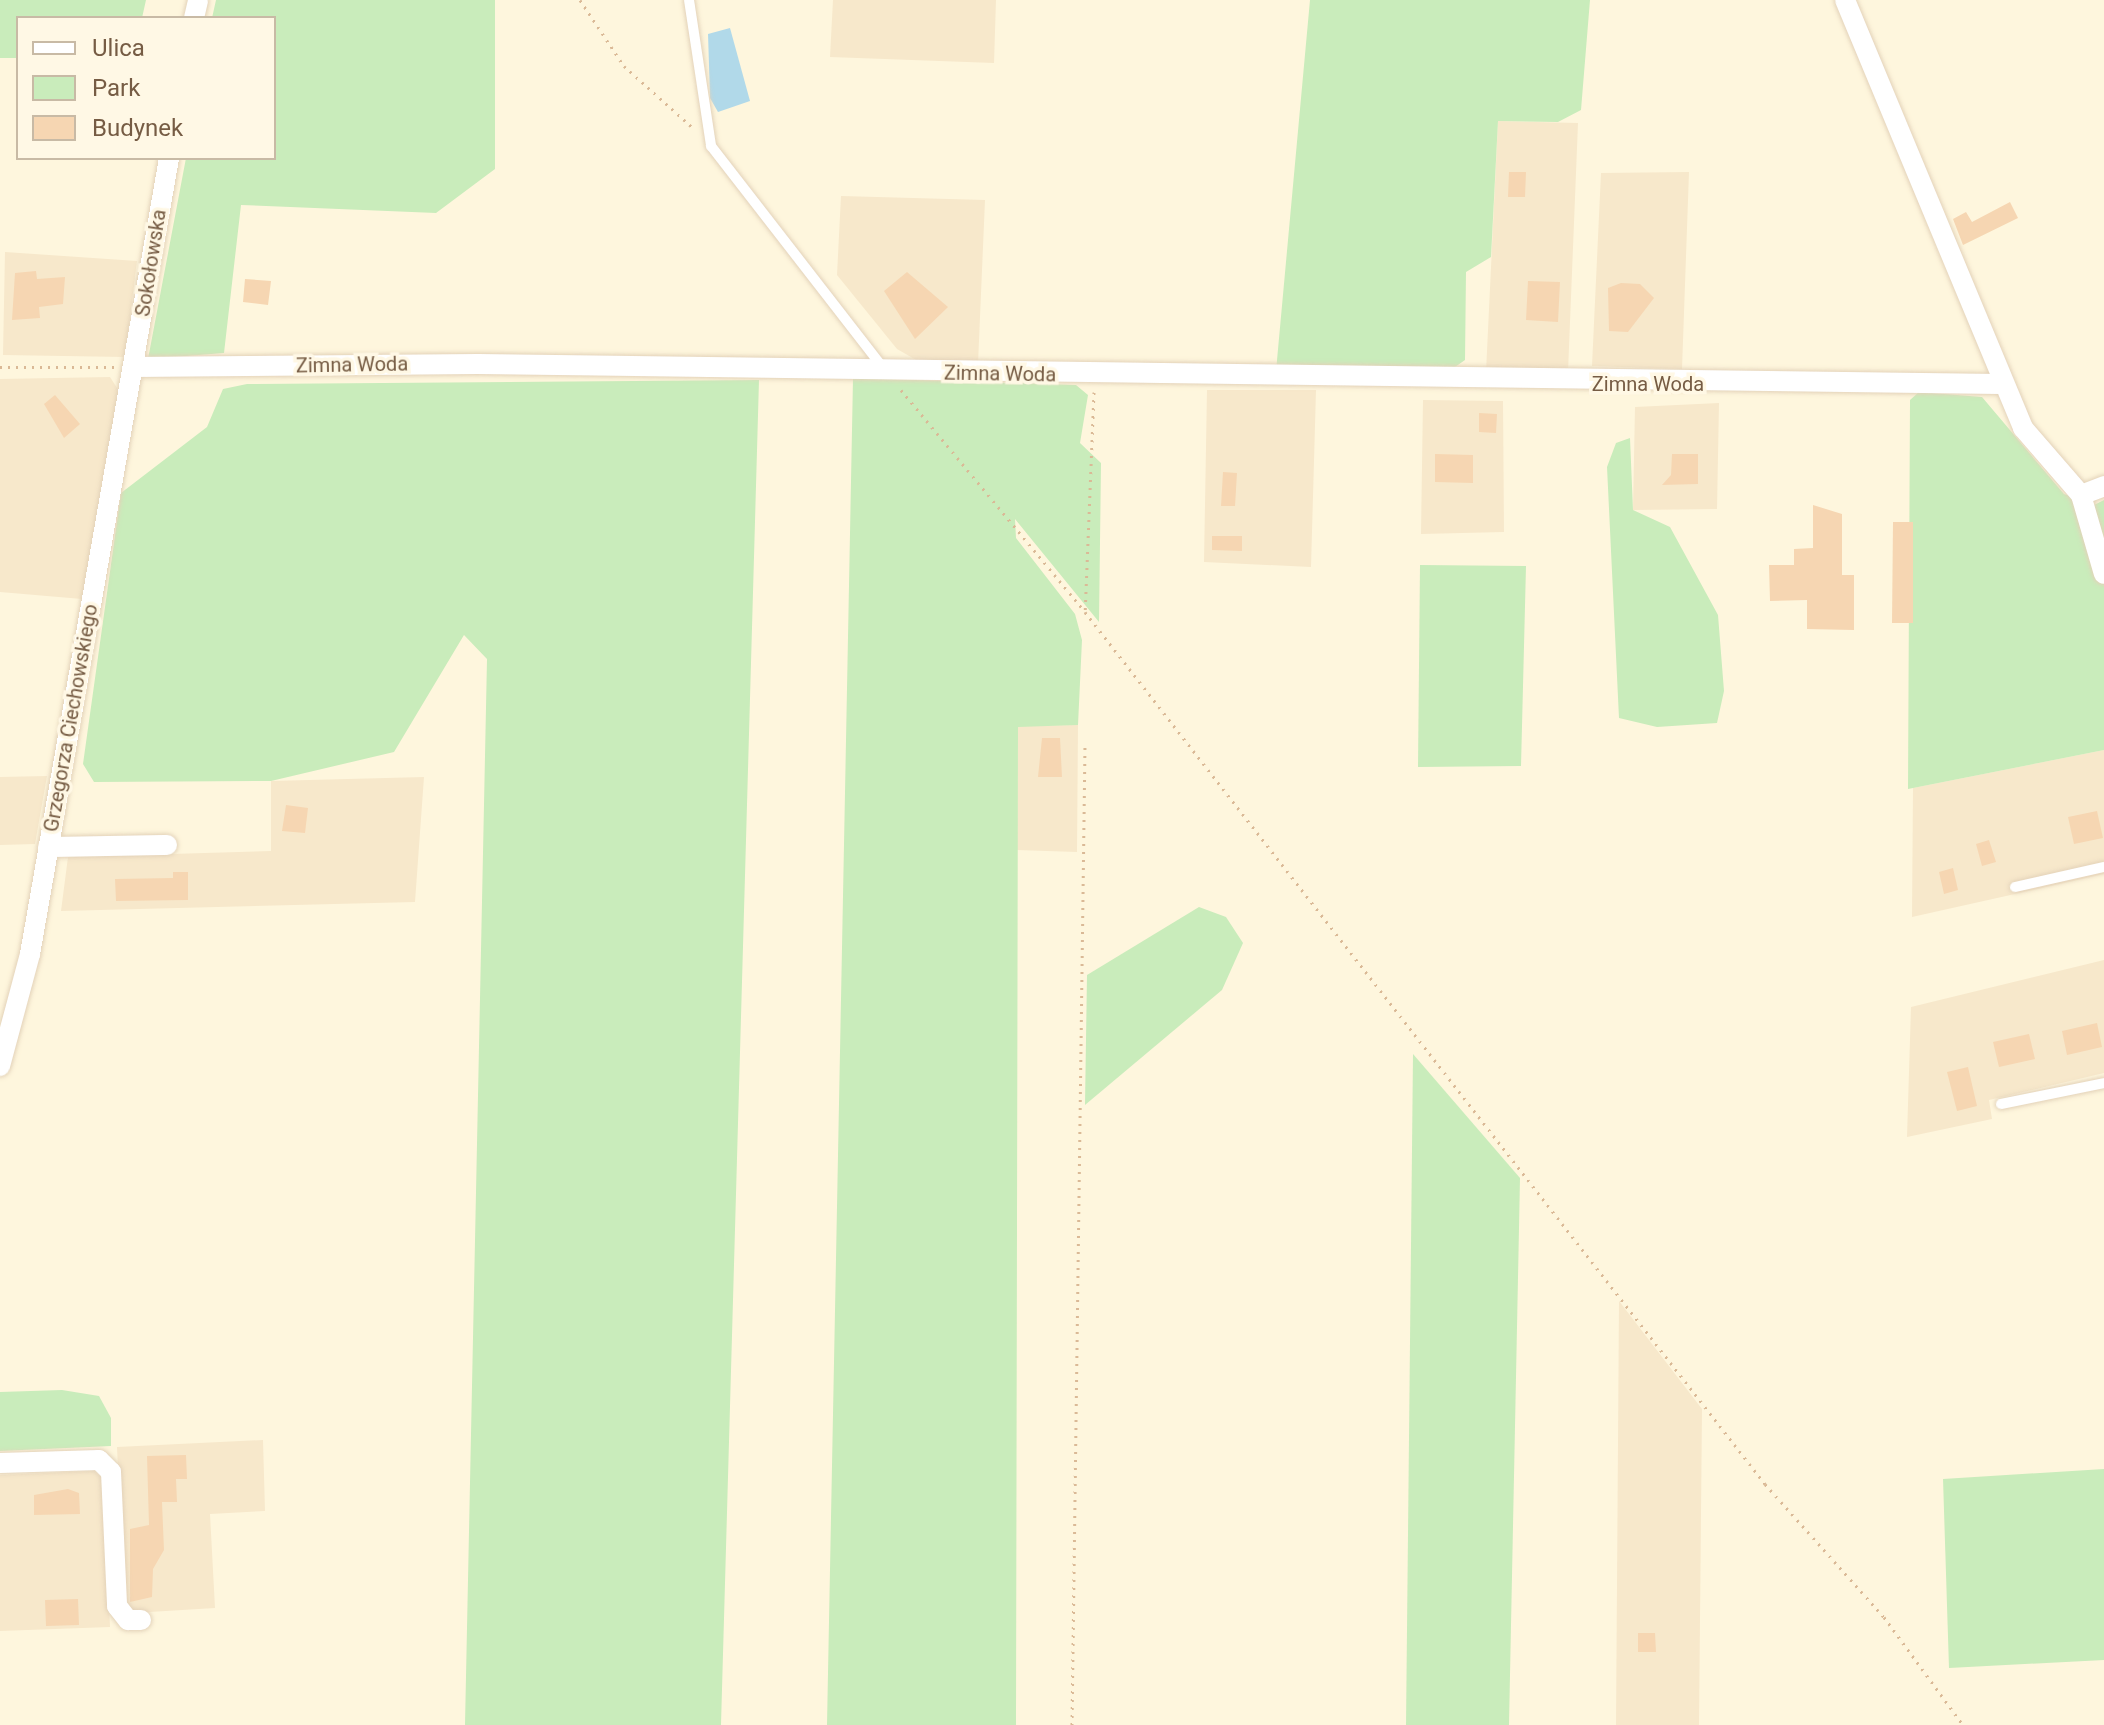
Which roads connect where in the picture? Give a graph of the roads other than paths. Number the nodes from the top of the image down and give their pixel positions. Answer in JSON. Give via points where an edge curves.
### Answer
{"nodes":[{"id":1,"x":689,"y":0,"type":"edge"},
{"id":2,"x":1851,"y":5,"type":"edge"},
{"id":3,"x":169,"y":160,"type":"edge"},
{"id":4,"x":134,"y":367,"type":"junction"},
{"id":5,"x":886,"y":372,"type":"junction"},
{"id":6,"x":2000,"y":384,"type":"junction"},
{"id":7,"x":2104,"y":486,"type":"edge"},
{"id":8,"x":2081,"y":495,"type":"junction"},
{"id":9,"x":2104,"y":574,"type":"edge"},
{"id":10,"x":167,"y":845,"type":"dead end"},
{"id":11,"x":48,"y":847,"type":"junction"},
{"id":12,"x":2104,"y":867,"type":"edge"},
{"id":13,"x":2015,"y":887,"type":"dead end"},
{"id":14,"x":0,"y":1066,"type":"edge"},
{"id":15,"x":2104,"y":1083,"type":"edge"},
{"id":16,"x":2001,"y":1104,"type":"dead end"},
{"id":17,"x":0,"y":1463,"type":"edge"},
{"id":18,"x":141,"y":1620,"type":"dead end"}],
"edges":[{"from":1,"to":5,"type":"lane","via":[[711,146]]},
{"from":2,"to":6,"type":"street"},
{"from":3,"to":4,"type":"street","name":"Sokołowska"},
{"from":4,"to":5,"type":"street","name":"Zimna Woda"},
{"from":4,"to":11,"type":"street","name":"Grzegorza Ciechowskiego"},
{"from":5,"to":6,"type":"street","name":"Zimna Woda"},
{"from":6,"to":8,"type":"street","via":[[2023,428]]},
{"from":7,"to":8,"type":"street"},
{"from":8,"to":9,"type":"street"},
{"from":10,"to":11,"type":"street"},
{"from":11,"to":14,"type":"street","name":"Grzegorza Ciechowskiego"},
{"from":12,"to":13,"type":"lane"},
{"from":15,"to":16,"type":"lane"},
{"from":17,"to":18,"type":"street","via":[[99,1460],[111,1472],[117,1606],[128,1620]]}]}
